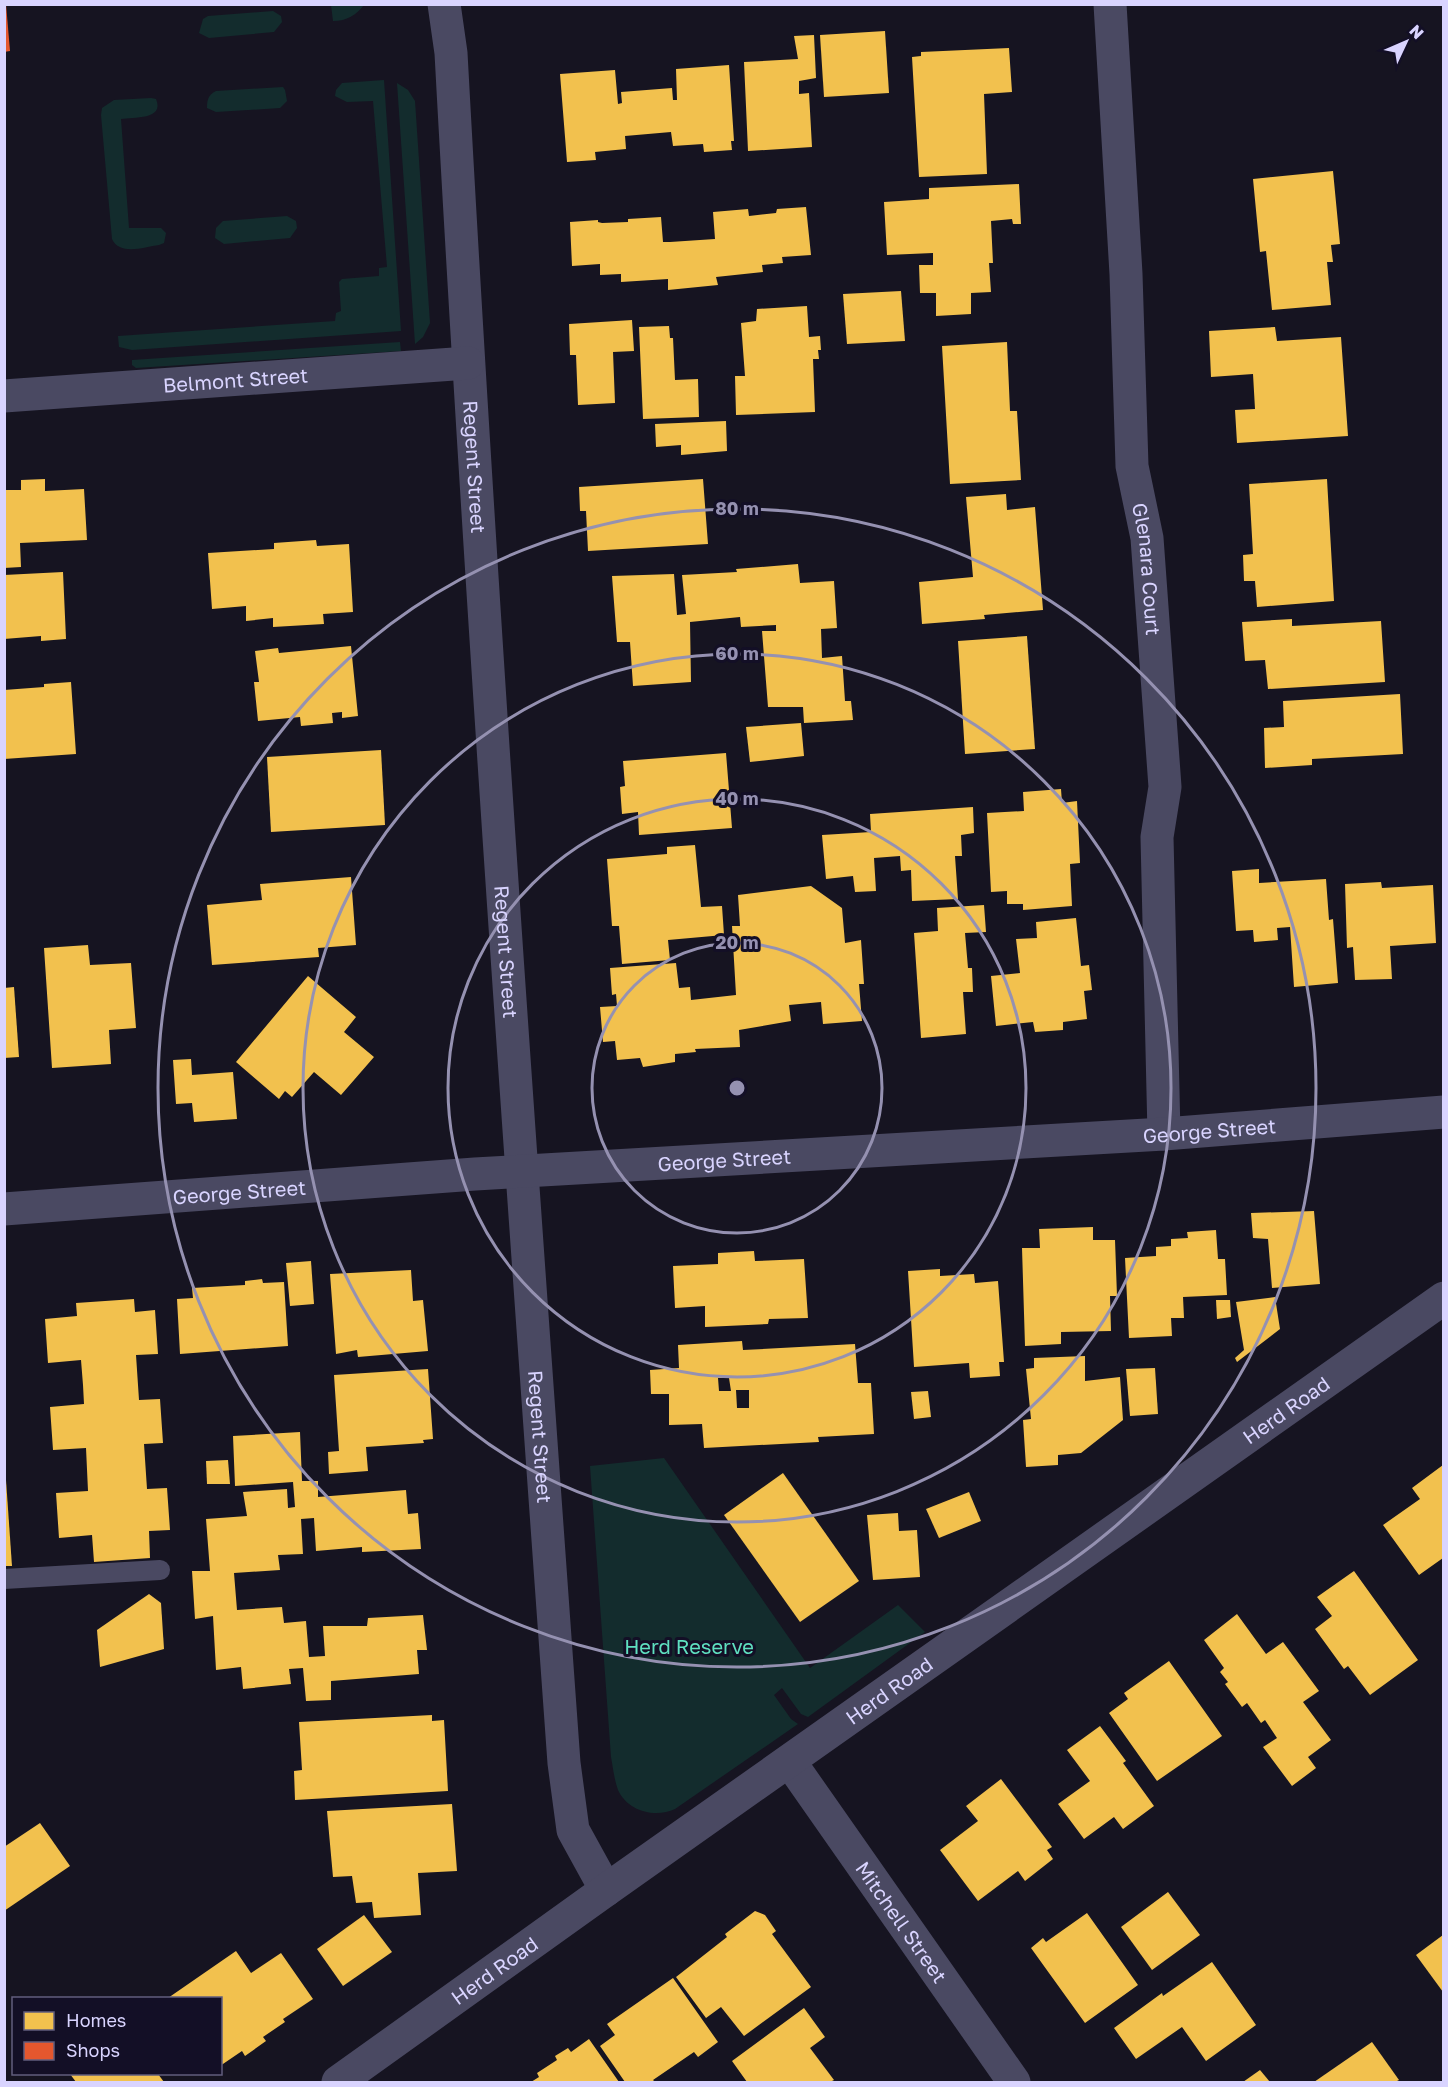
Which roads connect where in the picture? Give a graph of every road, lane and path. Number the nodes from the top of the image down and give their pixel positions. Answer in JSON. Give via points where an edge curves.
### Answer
{"nodes":[{"id":1,"x":444,"y":4,"type":"edge"},
{"id":2,"x":1110,"y":4,"type":"edge"},
{"id":3,"x":468,"y":363,"type":"junction"},
{"id":4,"x":4,"y":396,"type":"edge"},
{"id":5,"x":1443,"y":1112,"type":"edge"},
{"id":6,"x":1164,"y":1134,"type":"junction"},
{"id":7,"x":521,"y":1171,"type":"junction"},
{"id":8,"x":4,"y":1209,"type":"edge"},
{"id":9,"x":1443,"y":1298,"type":"edge"},
{"id":10,"x":160,"y":1570,"type":"dead end"},
{"id":11,"x":4,"y":1579,"type":"edge"},
{"id":12,"x":790,"y":1762,"type":"junction"},
{"id":13,"x":606,"y":1890,"type":"junction"},
{"id":14,"x":338,"y":2082,"type":"edge"},
{"id":15,"x":1014,"y":2082,"type":"edge"}],
"edges":[{"from":1,"to":3,"type":"street","name":"Regent Street","via":[[451,53]]},
{"from":2,"to":6,"type":"street","name":"Glenara Court","via":[[1126,274],[1132,466],[1147,538],[1165,787],[1157,837]]},
{"from":3,"to":4,"type":"street","name":"Belmont Street"},
{"from":3,"to":7,"type":"street","name":"Regent Street"},
{"from":5,"to":6,"type":"street","name":"George Street"},
{"from":6,"to":7,"type":"street","name":"George Street"},
{"from":7,"to":8,"type":"street","name":"George Street"},
{"from":7,"to":13,"type":"street","name":"Regent Street","via":[[564,1763],[573,1830]]},
{"from":9,"to":12,"type":"street","name":"Herd Road"},
{"from":10,"to":11,"type":"lane"},
{"from":12,"to":13,"type":"street","name":"Herd Road"},
{"from":12,"to":15,"type":"street","name":"Mitchell Street"},
{"from":13,"to":14,"type":"street","name":"Herd Road"}]}
